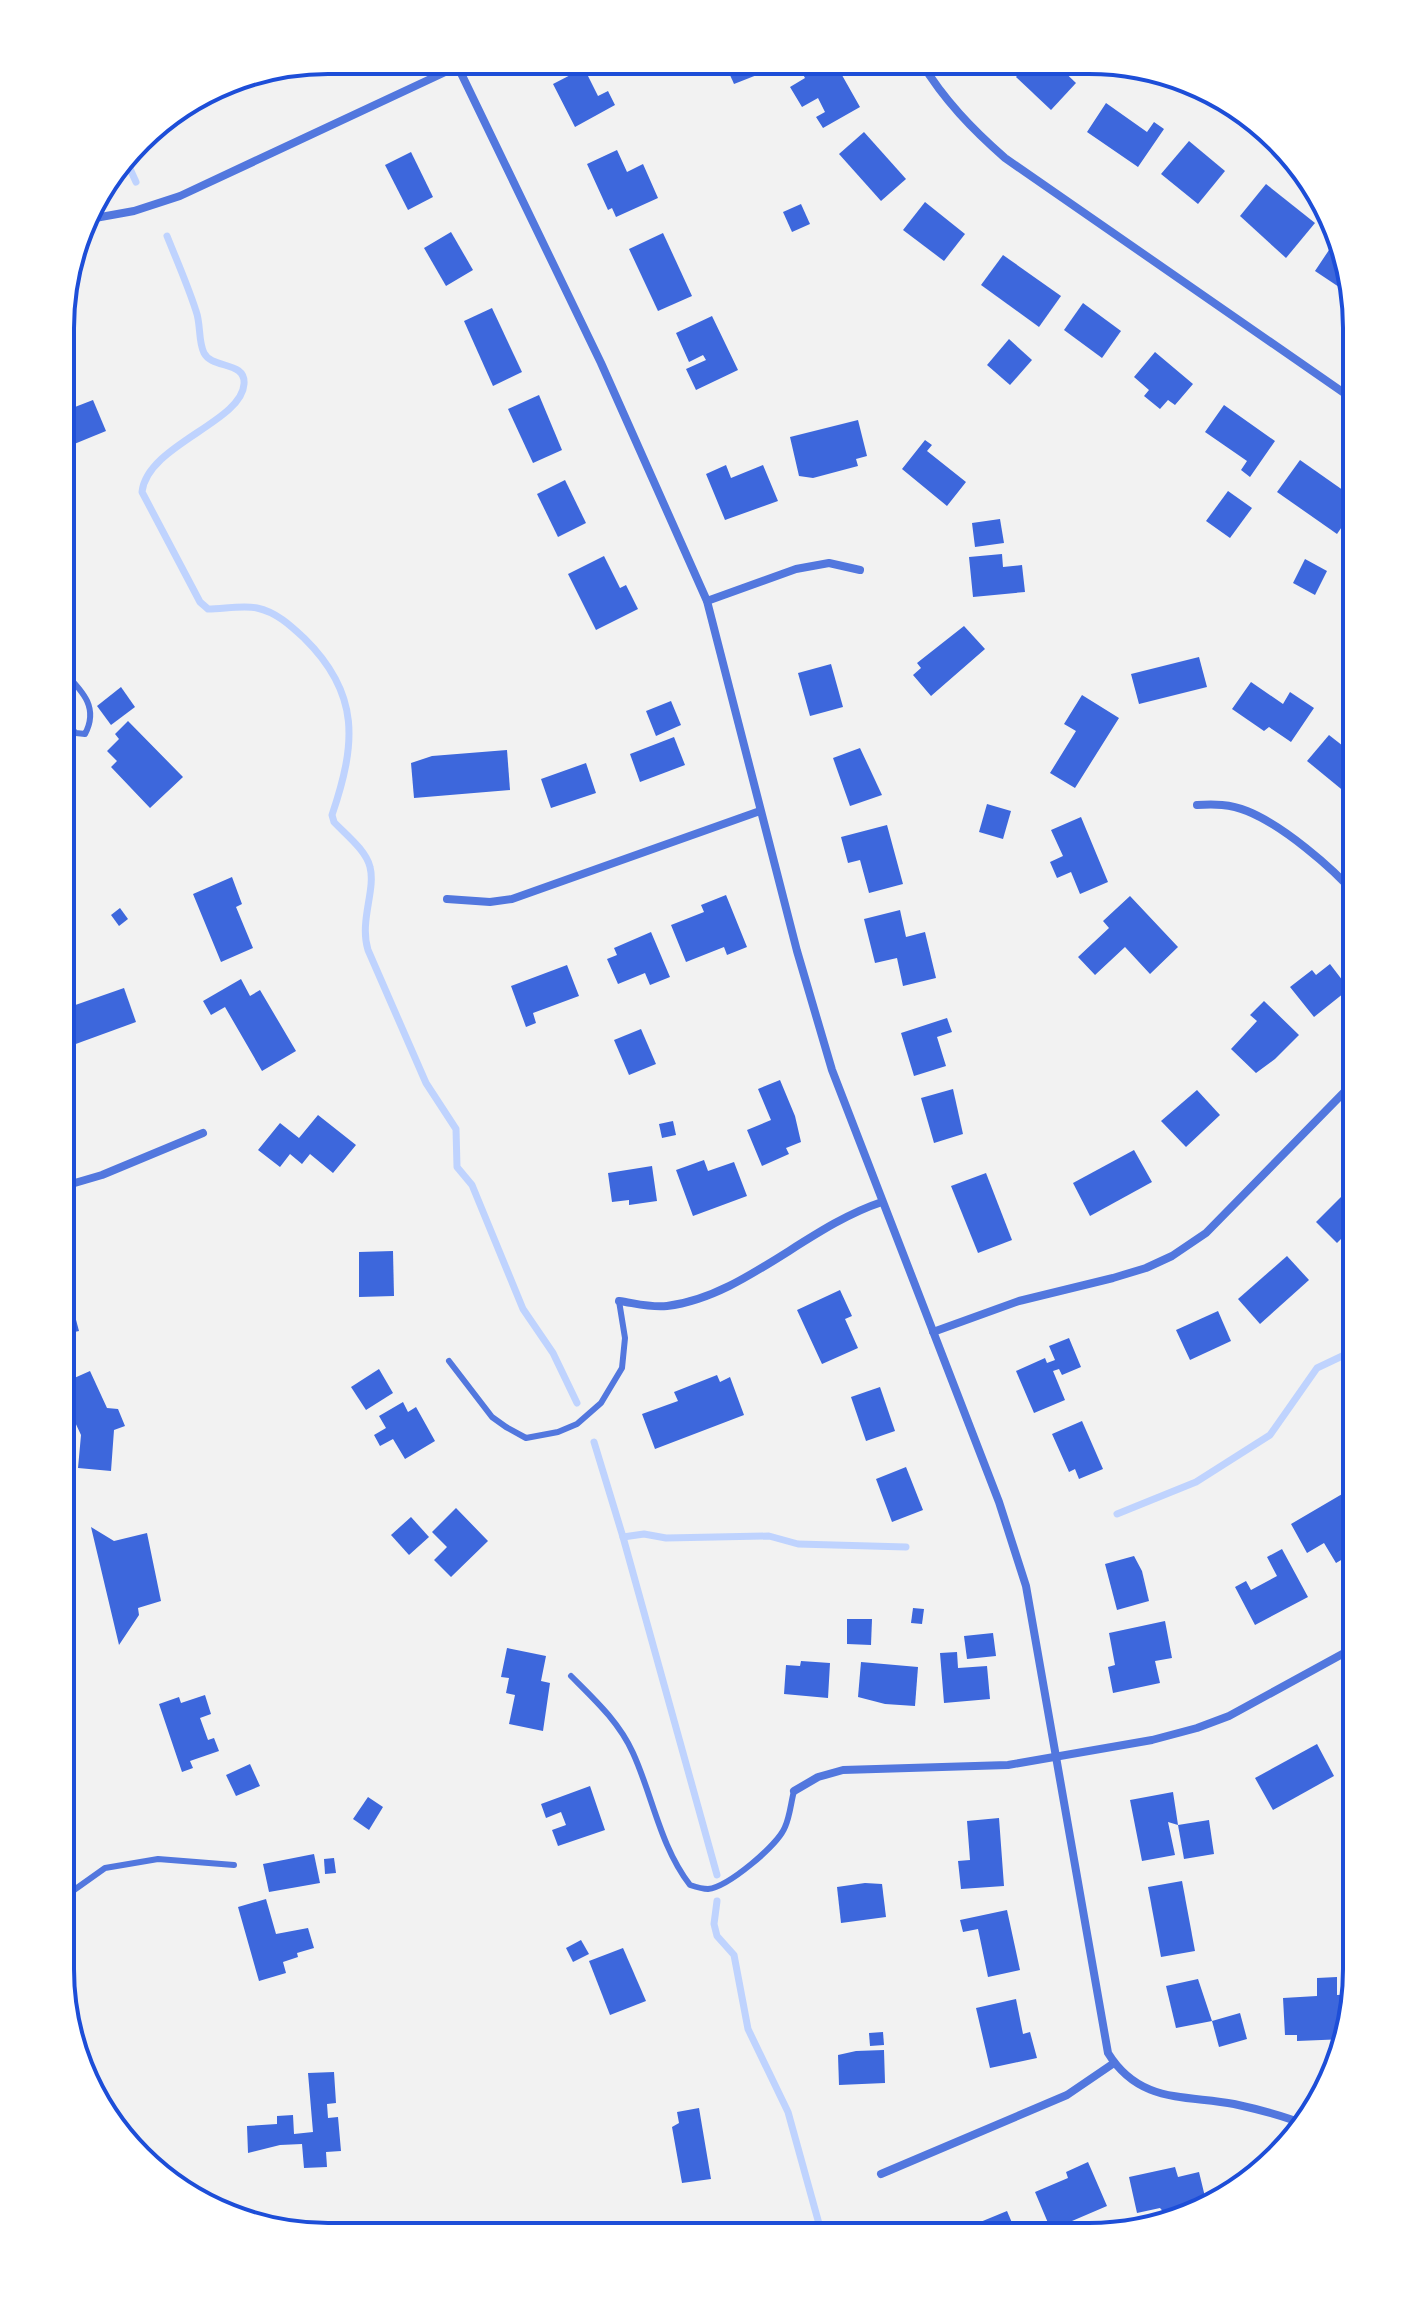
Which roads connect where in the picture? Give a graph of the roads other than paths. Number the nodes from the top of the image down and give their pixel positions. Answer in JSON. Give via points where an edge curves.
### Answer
{"nodes":[{"id":1,"x":443,"y":74,"type":"edge"},
{"id":2,"x":461,"y":74,"type":"edge"},
{"id":3,"x":929,"y":74,"type":"edge"},
{"id":4,"x":99,"y":217,"type":"edge"},
{"id":5,"x":1343,"y":392,"type":"edge"},
{"id":6,"x":860,"y":570,"type":"dead end"},
{"id":7,"x":707,"y":601,"type":"junction"},
{"id":8,"x":74,"y":683,"type":"edge"},
{"id":9,"x":74,"y":731,"type":"edge"},
{"id":10,"x":1197,"y":805,"type":"dead end"},
{"id":11,"x":760,"y":811,"type":"junction"},
{"id":12,"x":1343,"y":882,"type":"edge"},
{"id":13,"x":447,"y":899,"type":"dead end"},
{"id":14,"x":1343,"y":1094,"type":"edge"},
{"id":15,"x":203,"y":1133,"type":"dead end"},
{"id":16,"x":74,"y":1183,"type":"edge"},
{"id":17,"x":882,"y":1202,"type":"junction"},
{"id":18,"x":619,"y":1301,"type":"joint"},
{"id":19,"x":933,"y":1332,"type":"junction"},
{"id":20,"x":449,"y":1361,"type":"dead end"},
{"id":21,"x":1342,"y":1654,"type":"edge"},
{"id":22,"x":571,"y":1676,"type":"dead end"},
{"id":23,"x":1055,"y":1756,"type":"junction"},
{"id":24,"x":794,"y":1791,"type":"joint"},
{"id":25,"x":234,"y":1865,"type":"dead end"},
{"id":26,"x":74,"y":1890,"type":"edge"},
{"id":27,"x":1114,"y":2063,"type":"junction"},
{"id":28,"x":1293,"y":2121,"type":"edge"},
{"id":29,"x":881,"y":2174,"type":"dead end"}],
"edges":[{"from":1,"to":4,"type":"street","via":[[180,196]]},
{"from":2,"to":7,"type":"street","via":[[601,363]]},
{"from":3,"to":5,"type":"street","via":[[970,128],[1005,158]]},
{"from":6,"to":7,"type":"street","via":[[829,563],[796,569]]},
{"from":7,"to":11,"type":"street"},
{"from":8,"to":9,"type":"lane","via":[[90,707],[91,722],[85,734]]},
{"from":10,"to":12,"type":"street","via":[[1223,804],[1246,811],[1272,825]]},
{"from":11,"to":13,"type":"street","via":[[512,899]]},
{"from":11,"to":17,"type":"street","via":[[832,1070]]},
{"from":14,"to":19,"type":"street","via":[[1206,1233],[1172,1256]]},
{"from":15,"to":16,"type":"street"},
{"from":17,"to":18,"type":"street","via":[[817,1232],[711,1295],[667,1306]]},
{"from":17,"to":19,"type":"street"},
{"from":18,"to":20,"type":"lane","via":[[625,1338],[622,1368],[601,1403],[558,1432],[526,1438],[506,1427],[492,1417]]},
{"from":19,"to":23,"type":"street","via":[[1026,1586]]},
{"from":21,"to":23,"type":"street","via":[[1197,1728]]},
{"from":22,"to":24,"type":"lane","via":[[619,1727],[660,1829],[690,1885],[711,1889],[764,1853],[785,1828]]},
{"from":23,"to":24,"type":"street","via":[[1008,1765],[843,1770]]},
{"from":23,"to":27,"type":"street","via":[[1101,2023]]},
{"from":25,"to":26,"type":"lane","via":[[158,1859],[105,1868]]},
{"from":27,"to":28,"type":"street","via":[[1136,2084],[1161,2095],[1236,2104]]},
{"from":27,"to":29,"type":"street","via":[[1067,2095]]}]}
